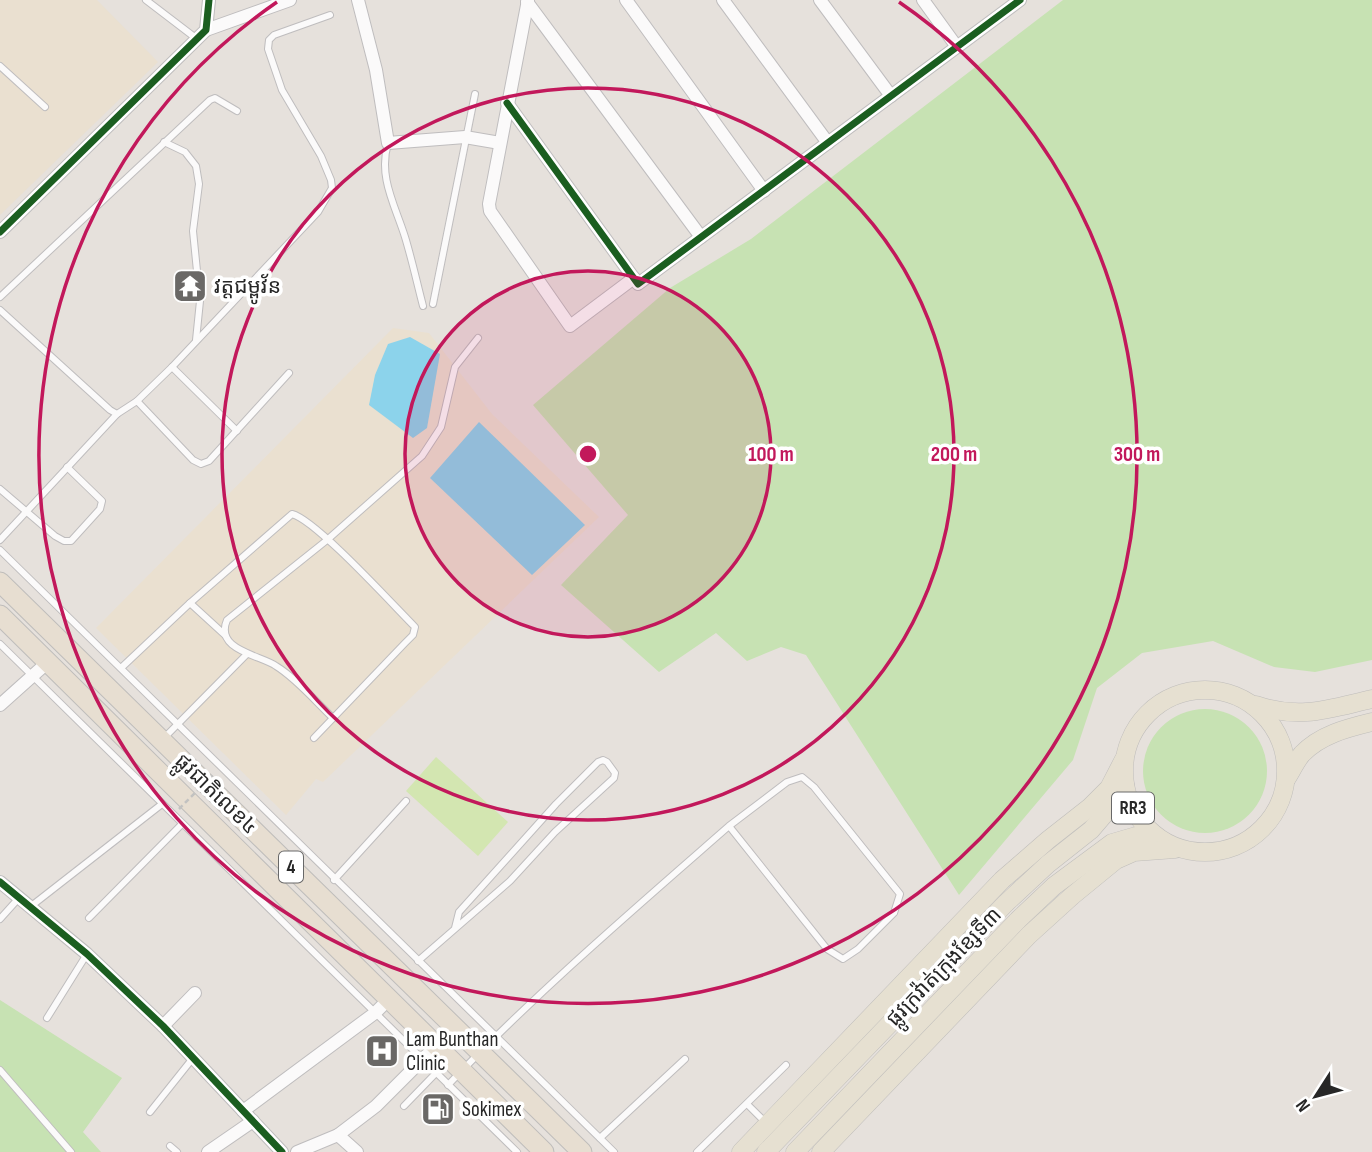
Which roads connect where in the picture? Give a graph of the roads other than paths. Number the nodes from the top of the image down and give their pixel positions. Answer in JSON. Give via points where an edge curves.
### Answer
{"nodes":[{"id":1,"x":146,"y":0,"type":"edge"},
{"id":2,"x":209,"y":0,"type":"edge"},
{"id":3,"x":290,"y":0,"type":"edge"},
{"id":4,"x":358,"y":0,"type":"edge"},
{"id":5,"x":626,"y":0,"type":"edge"},
{"id":6,"x":723,"y":0,"type":"edge"},
{"id":7,"x":820,"y":0,"type":"edge"},
{"id":8,"x":923,"y":0,"type":"edge"},
{"id":9,"x":527,"y":1,"type":"edge"},
{"id":10,"x":1018,"y":1,"type":"edge"},
{"id":11,"x":330,"y":15,"type":"dead end"},
{"id":12,"x":202,"y":34,"type":"junction"},
{"id":13,"x":957,"y":47,"type":"junction"},
{"id":14,"x":0,"y":66,"type":"edge"},
{"id":15,"x":475,"y":94,"type":"dead end"},
{"id":16,"x":891,"y":96,"type":"junction"},
{"id":17,"x":507,"y":103,"type":"junction"},
{"id":18,"x":45,"y":107,"type":"dead end"},
{"id":19,"x":237,"y":111,"type":"dead end"},
{"id":20,"x":465,"y":137,"type":"junction"},
{"id":21,"x":164,"y":142,"type":"junction"},
{"id":22,"x":388,"y":143,"type":"junction"},
{"id":23,"x":828,"y":143,"type":"junction"},
{"id":24,"x":500,"y":144,"type":"junction"},
{"id":25,"x":764,"y":191,"type":"junction"},
{"id":26,"x":0,"y":232,"type":"edge"},
{"id":27,"x":701,"y":237,"type":"junction"},
{"id":28,"x":634,"y":278,"type":"junction"},
{"id":29,"x":0,"y":296,"type":"edge"},
{"id":30,"x":433,"y":304,"type":"dead end"},
{"id":31,"x":423,"y":306,"type":"dead end"},
{"id":32,"x":0,"y":310,"type":"edge"},
{"id":33,"x":478,"y":338,"type":"dead end"},
{"id":34,"x":195,"y":342,"type":"junction"},
{"id":35,"x":172,"y":367,"type":"junction"},
{"id":36,"x":289,"y":373,"type":"dead end"},
{"id":37,"x":137,"y":401,"type":"junction"},
{"id":38,"x":117,"y":414,"type":"junction"},
{"id":39,"x":236,"y":431,"type":"junction"},
{"id":40,"x":67,"y":467,"type":"junction"},
{"id":41,"x":0,"y":489,"type":"edge"},
{"id":42,"x":26,"y":511,"type":"junction"},
{"id":43,"x":0,"y":540,"type":"edge"},
{"id":44,"x":327,"y":540,"type":"junction"},
{"id":45,"x":0,"y":550,"type":"edge"},
{"id":46,"x":0,"y":582,"type":"edge"},
{"id":47,"x":190,"y":603,"type":"junction"},
{"id":48,"x":0,"y":615,"type":"edge"},
{"id":49,"x":226,"y":636,"type":"junction"},
{"id":50,"x":0,"y":644,"type":"edge"},
{"id":51,"x":246,"y":655,"type":"junction"},
{"id":52,"x":48,"y":662,"type":"junction"},
{"id":53,"x":121,"y":668,"type":"junction"},
{"id":54,"x":32,"y":676,"type":"junction"},
{"id":55,"x":1372,"y":699,"type":"edge"},
{"id":56,"x":1249,"y":703,"type":"junction"},
{"id":57,"x":0,"y":705,"type":"edge"},
{"id":58,"x":333,"y":718,"type":"junction"},
{"id":59,"x":1372,"y":722,"type":"edge"},
{"id":60,"x":178,"y":724,"type":"junction"},
{"id":61,"x":314,"y":738,"type":"dead end"},
{"id":62,"x":162,"y":740,"type":"junction"},
{"id":63,"x":1124,"y":759,"type":"junction"},
{"id":64,"x":1287,"y":778,"type":"junction"},
{"id":65,"x":1125,"y":785,"type":"junction"},
{"id":66,"x":407,"y":801,"type":"dead end"},
{"id":67,"x":162,"y":804,"type":"junction"},
{"id":68,"x":182,"y":824,"type":"junction"},
{"id":69,"x":729,"y":826,"type":"junction"},
{"id":70,"x":287,"y":831,"type":"junction"},
{"id":71,"x":1156,"y":837,"type":"junction"},
{"id":72,"x":271,"y":848,"type":"junction"},
{"id":73,"x":1178,"y":849,"type":"junction"},
{"id":74,"x":334,"y":880,"type":"junction"},
{"id":75,"x":0,"y":882,"type":"edge"},
{"id":76,"x":18,"y":899,"type":"junction"},
{"id":77,"x":30,"y":907,"type":"junction"},
{"id":78,"x":89,"y":918,"type":"dead end"},
{"id":79,"x":0,"y":919,"type":"edge"},
{"id":80,"x":455,"y":928,"type":"junction"},
{"id":81,"x":87,"y":954,"type":"junction"},
{"id":82,"x":418,"y":961,"type":"junction"},
{"id":83,"x":195,"y":993,"type":"dead end"},
{"id":84,"x":390,"y":998,"type":"junction"},
{"id":85,"x":374,"y":1013,"type":"junction"},
{"id":86,"x":47,"y":1018,"type":"dead end"},
{"id":87,"x":163,"y":1026,"type":"junction"},
{"id":88,"x":496,"y":1036,"type":"junction"},
{"id":89,"x":437,"y":1045,"type":"junction"},
{"id":90,"x":480,"y":1052,"type":"junction"},
{"id":91,"x":193,"y":1058,"type":"junction"},
{"id":92,"x":685,"y":1059,"type":"dead end"},
{"id":93,"x":422,"y":1060,"type":"junction"},
{"id":94,"x":786,"y":1065,"type":"dead end"},
{"id":95,"x":0,"y":1070,"type":"edge"},
{"id":96,"x":462,"y":1070,"type":"junction"},
{"id":97,"x":436,"y":1073,"type":"junction"},
{"id":98,"x":448,"y":1085,"type":"junction"},
{"id":99,"x":747,"y":1104,"type":"junction"},
{"id":100,"x":404,"y":1106,"type":"dead end"},
{"id":101,"x":243,"y":1111,"type":"junction"},
{"id":102,"x":150,"y":1112,"type":"dead end"},
{"id":103,"x":253,"y":1121,"type":"junction"},
{"id":104,"x":767,"y":1124,"type":"junction"},
{"id":105,"x":338,"y":1135,"type":"junction"},
{"id":106,"x":600,"y":1138,"type":"junction"},
{"id":107,"x":170,"y":1146,"type":"dead end"},
{"id":108,"x":71,"y":1152,"type":"edge"},
{"id":109,"x":177,"y":1152,"type":"edge"},
{"id":110,"x":208,"y":1152,"type":"edge"},
{"id":111,"x":282,"y":1152,"type":"edge"},
{"id":112,"x":297,"y":1152,"type":"edge"},
{"id":113,"x":357,"y":1152,"type":"edge"},
{"id":114,"x":517,"y":1152,"type":"edge"},
{"id":115,"x":544,"y":1152,"type":"edge"},
{"id":116,"x":582,"y":1152,"type":"edge"},
{"id":117,"x":614,"y":1152,"type":"edge"},
{"id":118,"x":698,"y":1152,"type":"edge"},
{"id":119,"x":741,"y":1152,"type":"edge"},
{"id":120,"x":766,"y":1152,"type":"edge"},
{"id":121,"x":795,"y":1152,"type":"edge"},
{"id":122,"x":821,"y":1152,"type":"edge"}],
"edges":[{"from":1,"to":12,"type":"lane"},
{"from":2,"to":12,"type":"street"},
{"from":3,"to":12,"type":"street"},
{"from":4,"to":22,"type":"street"},
{"from":5,"to":25,"type":"street"},
{"from":6,"to":23,"type":"street"},
{"from":7,"to":16,"type":"street"},
{"from":8,"to":13,"type":"street"},
{"from":9,"to":17,"type":"street"},
{"from":9,"to":27,"type":"street"},
{"from":10,"to":13,"type":"street"},
{"from":11,"to":34,"type":"lane","via":[[274,35],[268,49],[282,90],[321,156],[332,188],[318,212]]},
{"from":12,"to":26,"type":"street"},
{"from":13,"to":16,"type":"street"},
{"from":14,"to":18,"type":"lane"},
{"from":15,"to":20,"type":"lane"},
{"from":16,"to":23,"type":"street"},
{"from":17,"to":24,"type":"street"},
{"from":17,"to":28,"type":"street"},
{"from":19,"to":21,"type":"lane","via":[[215,98],[210,100]]},
{"from":20,"to":22,"type":"street"},
{"from":20,"to":24,"type":"street"},
{"from":20,"to":30,"type":"lane"},
{"from":21,"to":29,"type":"lane"},
{"from":21,"to":34,"type":"lane","via":[[184,152],[196,166],[199,184],[193,231],[200,300]]},
{"from":22,"to":31,"type":"lane","via":[[383,160],[388,190]]},
{"from":23,"to":25,"type":"street"},
{"from":24,"to":28,"type":"street","via":[[490,211],[570,326]]},
{"from":25,"to":27,"type":"street"},
{"from":27,"to":28,"type":"street","via":[[638,284]]},
{"from":32,"to":38,"type":"lane"},
{"from":33,"to":44,"type":"lane","via":[[455,367],[440,426],[422,456]]},
{"from":34,"to":35,"type":"lane"},
{"from":35,"to":37,"type":"lane"},
{"from":35,"to":39,"type":"lane"},
{"from":36,"to":39,"type":"lane"},
{"from":37,"to":38,"type":"lane"},
{"from":37,"to":39,"type":"lane","via":[[201,464]]},
{"from":38,"to":40,"type":"lane"},
{"from":40,"to":42,"type":"lane"},
{"from":40,"to":42,"type":"lane","via":[[102,501],[71,541],[55,536]]},
{"from":41,"to":42,"type":"lane"},
{"from":42,"to":43,"type":"lane"},
{"from":44,"to":47,"type":"lane","via":[[292,514]]},
{"from":44,"to":49,"type":"lane","via":[[227,620]]},
{"from":44,"to":58,"type":"lane","via":[[415,627],[413,635]]},
{"from":45,"to":53,"type":"lane"},
{"from":46,"to":62,"type":"highway","name":"ផ្លូវជាតិលេខ៤","number":"4"},
{"from":47,"to":49,"type":"lane"},
{"from":47,"to":53,"type":"lane"},
{"from":48,"to":52,"type":"highway","name":"ផ្លូវជាតិលេខ៤","number":"4"},
{"from":49,"to":51,"type":"lane"},
{"from":50,"to":54,"type":"lane"},
{"from":51,"to":58,"type":"lane","via":[[277,666]]},
{"from":51,"to":60,"type":"lane"},
{"from":52,"to":54,"type":"street"},
{"from":52,"to":84,"type":"highway","name":"ផ្លូវជាតិលេខ៤","number":"4"},
{"from":53,"to":60,"type":"lane"},
{"from":54,"to":57,"type":"street"},
{"from":54,"to":67,"type":"lane"},
{"from":55,"to":56,"type":"main road","number":"RR3","via":[[1299,714]]},
{"from":56,"to":63,"type":"main road","number":"RR3","via":[[1227,693],[1180,693],[1158,704],[1141,721]]},
{"from":56,"to":64,"type":"main road","number":"RR3","via":[[1278,735]]},
{"from":58,"to":61,"type":"lane"},
{"from":59,"to":64,"type":"main road","number":"RR3","via":[[1325,738],[1302,754]]},
{"from":60,"to":62,"type":"lane"},
{"from":60,"to":70,"type":"lane"},
{"from":62,"to":72,"type":"highway","name":"ផ្លូវជាតិលេខ៤","number":"4"},
{"from":63,"to":65,"type":"main road","number":"RR3"},
{"from":63,"to":104,"type":"main road","via":[[1108,788],[1090,807],[1002,880]]},
{"from":64,"to":73,"type":"main road","number":"RR3","via":[[1273,818],[1259,834],[1220,852]]},
{"from":65,"to":71,"type":"main road","number":"RR3","via":[[1131,805]]},
{"from":65,"to":120,"type":"main road","name":"ផ្លូវក្រវ៉ាត់ក្រុងខ្សែទី៣","number":"RR3","via":[[1091,830],[1048,864],[962,947]]},
{"from":66,"to":74,"type":"lane"},
{"from":67,"to":68,"type":"lane"},
{"from":67,"to":77,"type":"lane"},
{"from":68,"to":78,"type":"lane"},
{"from":68,"to":85,"type":"lane"},
{"from":69,"to":69,"type":"lane","via":[[787,782],[802,777],[900,894],[894,913],[843,959],[827,949]]},
{"from":69,"to":88,"type":"lane"},
{"from":70,"to":72,"type":"lane"},
{"from":70,"to":74,"type":"lane"},
{"from":71,"to":73,"type":"main road","number":"RR3"},
{"from":71,"to":121,"type":"main road","name":"ផ្លូវក្រវ៉ាត់ក្រុងខ្សែទី៣","number":"RR3","via":[[1112,842],[1054,886]]},
{"from":72,"to":90,"type":"highway","name":"ផ្លូវជាតិលេខ៤","number":"4"},
{"from":73,"to":122,"type":"main road","via":[[1134,852],[1116,860],[1072,896]]},
{"from":74,"to":82,"type":"lane"},
{"from":75,"to":76,"type":"street"},
{"from":76,"to":77,"type":"street"},
{"from":76,"to":79,"type":"lane"},
{"from":77,"to":81,"type":"street"},
{"from":80,"to":80,"type":"lane","via":[[510,881],[614,778],[607,762],[598,762],[556,804],[459,912]]},
{"from":80,"to":82,"type":"lane"},
{"from":81,"to":86,"type":"lane"},
{"from":81,"to":87,"type":"street"},
{"from":82,"to":88,"type":"lane"},
{"from":83,"to":87,"type":"street"},
{"from":84,"to":85,"type":"street"},
{"from":84,"to":89,"type":"highway","name":"ផ្លូវជាតិលេខ៤","number":"4"},
{"from":85,"to":93,"type":"lane"},
{"from":85,"to":101,"type":"street"},
{"from":87,"to":91,"type":"street"},
{"from":88,"to":90,"type":"lane"},
{"from":88,"to":106,"type":"lane"},
{"from":89,"to":93,"type":"street"},
{"from":89,"to":96,"type":"highway","name":"ផ្លូវជាតិលេខ៤","number":"4"},
{"from":90,"to":96,"type":"lane"},
{"from":90,"to":116,"type":"highway","name":"ផ្លូវជាតិលេខ៤","number":"4"},
{"from":91,"to":101,"type":"street"},
{"from":91,"to":102,"type":"lane"},
{"from":92,"to":106,"type":"lane"},
{"from":93,"to":97,"type":"lane"},
{"from":93,"to":105,"type":"street","via":[[376,1106]]},
{"from":94,"to":99,"type":"lane"},
{"from":95,"to":108,"type":"lane"},
{"from":96,"to":98,"type":"lane"},
{"from":96,"to":115,"type":"highway","name":"ផ្លូវជាតិលេខ៤","number":"4"},
{"from":97,"to":98,"type":"lane"},
{"from":97,"to":100,"type":"lane"},
{"from":98,"to":114,"type":"lane"},
{"from":99,"to":104,"type":"lane"},
{"from":99,"to":118,"type":"lane"},
{"from":101,"to":103,"type":"street"},
{"from":103,"to":110,"type":"street"},
{"from":103,"to":111,"type":"street"},
{"from":104,"to":119,"type":"main road"},
{"from":105,"to":112,"type":"street"},
{"from":105,"to":113,"type":"street"},
{"from":106,"to":117,"type":"lane"},
{"from":107,"to":109,"type":"lane"}]}
